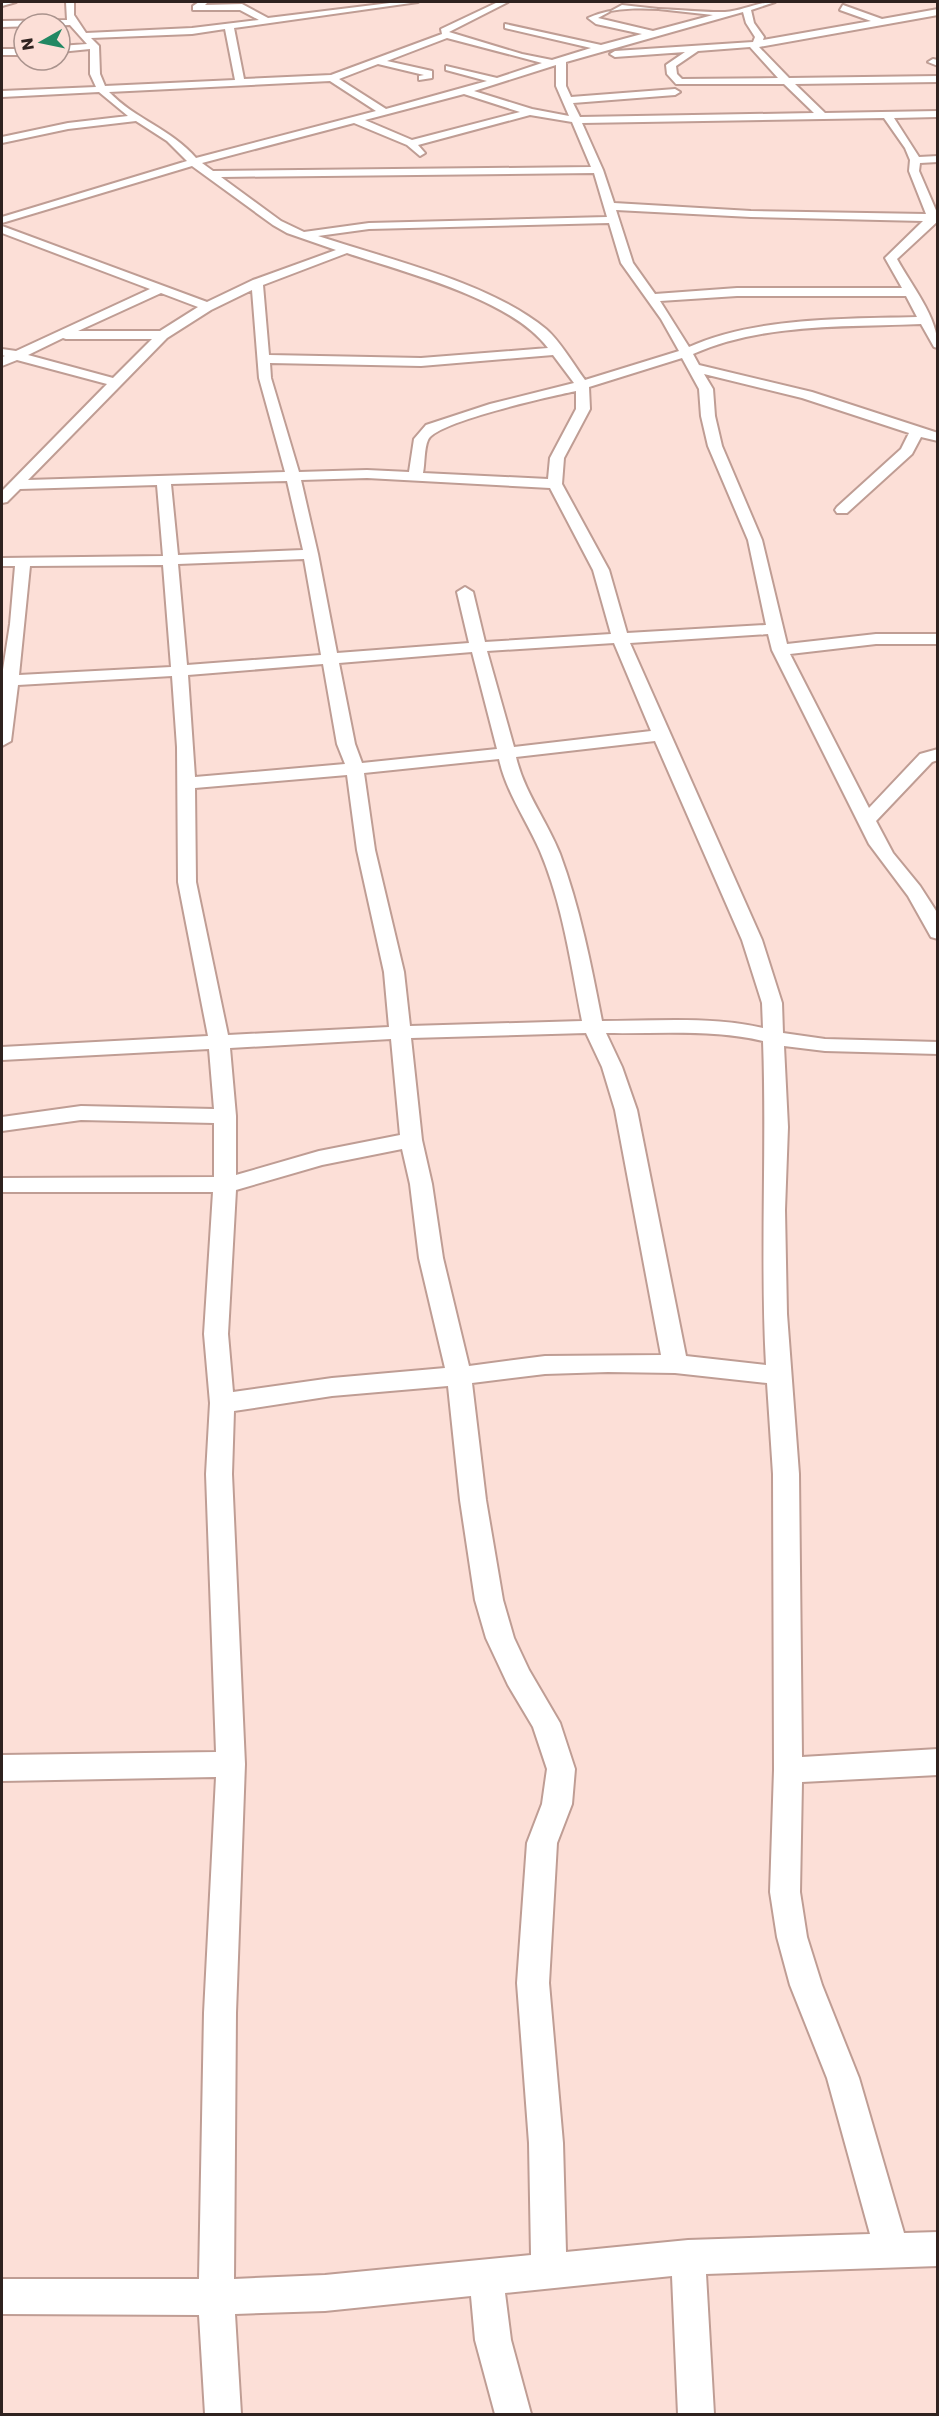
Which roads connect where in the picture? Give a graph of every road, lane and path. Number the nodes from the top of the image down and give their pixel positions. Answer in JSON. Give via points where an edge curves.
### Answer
{"nodes":[{"id":1,"x":12,"y":2,"type":"edge"},
{"id":2,"x":70,"y":2,"type":"edge"},
{"id":3,"x":204,"y":2,"type":"edge"},
{"id":4,"x":331,"y":2,"type":"edge"},
{"id":5,"x":414,"y":2,"type":"edge"},
{"id":6,"x":621,"y":2,"type":"edge"},
{"id":7,"x":771,"y":2,"type":"edge"},
{"id":8,"x":2,"y":3,"type":"edge"},
{"id":9,"x":479,"y":3,"type":"edge"},
{"id":10,"x":500,"y":4,"type":"edge"},
{"id":11,"x":672,"y":4,"type":"edge"},
{"id":12,"x":843,"y":8,"type":"dead end"},
{"id":13,"x":746,"y":9,"type":"junction"},
{"id":14,"x":938,"y":12,"type":"edge"},
{"id":15,"x":335,"y":13,"type":"junction"},
{"id":16,"x":727,"y":14,"type":"junction"},
{"id":17,"x":264,"y":19,"type":"junction"},
{"id":18,"x":73,"y":22,"type":"junction"},
{"id":19,"x":882,"y":22,"type":"junction"},
{"id":20,"x":2,"y":24,"type":"edge"},
{"id":21,"x":229,"y":26,"type":"junction"},
{"id":22,"x":508,"y":26,"type":"dead end"},
{"id":23,"x":652,"y":34,"type":"junction"},
{"id":24,"x":447,"y":35,"type":"junction"},
{"id":25,"x":84,"y":36,"type":"junction"},
{"id":26,"x":810,"y":37,"type":"junction"},
{"id":27,"x":757,"y":44,"type":"junction"},
{"id":28,"x":824,"y":45,"type":"dead end"},
{"id":29,"x":94,"y":46,"type":"junction"},
{"id":30,"x":72,"y":48,"type":"edge"},
{"id":31,"x":600,"y":48,"type":"junction"},
{"id":32,"x":696,"y":48,"type":"junction"},
{"id":33,"x":561,"y":59,"type":"junction"},
{"id":34,"x":376,"y":60,"type":"junction"},
{"id":35,"x":892,"y":67,"type":"dead end"},
{"id":36,"x":449,"y":68,"type":"dead end"},
{"id":37,"x":332,"y":78,"type":"junction"},
{"id":38,"x":422,"y":78,"type":"dead end"},
{"id":39,"x":910,"y":79,"type":"junction"},
{"id":40,"x":938,"y":79,"type":"edge"},
{"id":41,"x":496,"y":80,"type":"junction"},
{"id":42,"x":786,"y":80,"type":"junction"},
{"id":43,"x":240,"y":83,"type":"junction"},
{"id":44,"x":101,"y":90,"type":"junction"},
{"id":45,"x":464,"y":91,"type":"junction"},
{"id":46,"x":675,"y":92,"type":"dead end"},
{"id":47,"x":2,"y":94,"type":"edge"},
{"id":48,"x":568,"y":100,"type":"junction"},
{"id":49,"x":384,"y":112,"type":"junction"},
{"id":50,"x":530,"y":112,"type":"junction"},
{"id":51,"x":886,"y":114,"type":"junction"},
{"id":52,"x":938,"y":114,"type":"edge"},
{"id":53,"x":823,"y":116,"type":"junction"},
{"id":54,"x":140,"y":118,"type":"junction"},
{"id":55,"x":356,"y":120,"type":"junction"},
{"id":56,"x":576,"y":120,"type":"junction"},
{"id":57,"x":2,"y":140,"type":"edge"},
{"id":58,"x":411,"y":143,"type":"junction"},
{"id":59,"x":938,"y":159,"type":"edge"},
{"id":60,"x":915,"y":160,"type":"junction"},
{"id":61,"x":194,"y":162,"type":"junction"},
{"id":62,"x":434,"y":170,"type":"junction"},
{"id":63,"x":598,"y":170,"type":"junction"},
{"id":64,"x":211,"y":174,"type":"junction"},
{"id":65,"x":609,"y":206,"type":"junction"},
{"id":66,"x":935,"y":218,"type":"edge"},
{"id":67,"x":3,"y":220,"type":"edge"},
{"id":68,"x":613,"y":220,"type":"junction"},
{"id":69,"x":301,"y":235,"type":"junction"},
{"id":70,"x":348,"y":249,"type":"junction"},
{"id":71,"x":257,"y":283,"type":"junction"},
{"id":72,"x":161,"y":288,"type":"junction"},
{"id":73,"x":912,"y":292,"type":"junction"},
{"id":74,"x":650,"y":298,"type":"junction"},
{"id":75,"x":207,"y":306,"type":"junction"},
{"id":76,"x":925,"y":320,"type":"junction"},
{"id":77,"x":164,"y":334,"type":"junction"},
{"id":78,"x":58,"y":335,"type":"junction"},
{"id":79,"x":938,"y":344,"type":"edge"},
{"id":80,"x":555,"y":351,"type":"junction"},
{"id":81,"x":7,"y":352,"type":"edge"},
{"id":82,"x":686,"y":353,"type":"junction"},
{"id":83,"x":264,"y":360,"type":"junction"},
{"id":84,"x":2,"y":362,"type":"edge"},
{"id":85,"x":693,"y":368,"type":"junction"},
{"id":86,"x":117,"y":383,"type":"junction"},
{"id":87,"x":582,"y":385,"type":"junction"},
{"id":88,"x":918,"y":432,"type":"junction"},
{"id":89,"x":938,"y":437,"type":"edge"},
{"id":90,"x":416,"y":475,"type":"junction"},
{"id":91,"x":294,"y":476,"type":"junction"},
{"id":92,"x":164,"y":480,"type":"junction"},
{"id":93,"x":16,"y":484,"type":"junction"},
{"id":94,"x":555,"y":484,"type":"junction"},
{"id":95,"x":2,"y":499,"type":"edge"},
{"id":96,"x":842,"y":510,"type":"dead end"},
{"id":97,"x":311,"y":554,"type":"junction"},
{"id":98,"x":172,"y":560,"type":"junction"},
{"id":99,"x":2,"y":561,"type":"edge"},
{"id":100,"x":23,"y":561,"type":"junction"},
{"id":101,"x":465,"y":592,"type":"dead end"},
{"id":102,"x":773,"y":629,"type":"junction"},
{"id":103,"x":619,"y":638,"type":"junction"},
{"id":104,"x":938,"y":639,"type":"edge"},
{"id":105,"x":477,"y":647,"type":"junction"},
{"id":106,"x":780,"y":650,"type":"junction"},
{"id":107,"x":331,"y":661,"type":"junction"},
{"id":108,"x":179,"y":671,"type":"junction"},
{"id":109,"x":6,"y":680,"type":"edge"},
{"id":110,"x":662,"y":735,"type":"junction"},
{"id":111,"x":2,"y":741,"type":"edge"},
{"id":112,"x":505,"y":753,"type":"junction"},
{"id":113,"x":938,"y":754,"type":"edge"},
{"id":114,"x":355,"y":768,"type":"junction"},
{"id":115,"x":187,"y":783,"type":"junction"},
{"id":116,"x":866,"y":821,"type":"junction"},
{"id":117,"x":938,"y":933,"type":"edge"},
{"id":118,"x":593,"y":1027,"type":"junction"},
{"id":119,"x":402,"y":1032,"type":"junction"},
{"id":120,"x":774,"y":1036,"type":"junction"},
{"id":121,"x":219,"y":1041,"type":"junction"},
{"id":122,"x":938,"y":1048,"type":"edge"},
{"id":123,"x":2,"y":1054,"type":"edge"},
{"id":124,"x":225,"y":1116,"type":"junction"},
{"id":125,"x":2,"y":1124,"type":"edge"},
{"id":126,"x":411,"y":1140,"type":"junction"},
{"id":127,"x":225,"y":1184,"type":"junction"},
{"id":128,"x":2,"y":1185,"type":"edge"},
{"id":129,"x":675,"y":1365,"type":"junction"},
{"id":130,"x":777,"y":1375,"type":"junction"},
{"id":131,"x":459,"y":1376,"type":"junction"},
{"id":132,"x":222,"y":1403,"type":"junction"},
{"id":133,"x":938,"y":1762,"type":"edge"},
{"id":134,"x":231,"y":1764,"type":"junction"},
{"id":135,"x":2,"y":1768,"type":"edge"},
{"id":136,"x":788,"y":1770,"type":"junction"},
{"id":137,"x":938,"y":2249,"type":"edge"},
{"id":138,"x":892,"y":2250,"type":"junction"},
{"id":139,"x":688,"y":2257,"type":"junction"},
{"id":140,"x":549,"y":2271,"type":"junction"},
{"id":141,"x":486,"y":2276,"type":"junction"},
{"id":142,"x":216,"y":2297,"type":"junction"},
{"id":143,"x":2,"y":2298,"type":"edge"},
{"id":144,"x":224,"y":2415,"type":"edge"},
{"id":145,"x":513,"y":2415,"type":"edge"},
{"id":146,"x":696,"y":2415,"type":"edge"}],
"edges":[{"from":1,"to":8,"type":"street"},
{"from":2,"to":18,"type":"street"},
{"from":3,"to":17,"type":"street","via":[[196,8],[242,7]]},
{"from":4,"to":15,"type":"street"},
{"from":5,"to":15,"type":"street"},
{"from":6,"to":11,"type":"street"},
{"from":6,"to":23,"type":"street","via":[[592,18]]},
{"from":7,"to":13,"type":"street"},
{"from":9,"to":10,"type":"street"},
{"from":10,"to":24,"type":"street","via":[[444,31]]},
{"from":11,"to":16,"type":"street"},
{"from":12,"to":19,"type":"street"},
{"from":13,"to":16,"type":"street"},
{"from":13,"to":27,"type":"street","via":[[760,37]]},
{"from":14,"to":19,"type":"street"},
{"from":15,"to":17,"type":"street"},
{"from":16,"to":23,"type":"street"},
{"from":17,"to":21,"type":"street"},
{"from":18,"to":20,"type":"street"},
{"from":18,"to":25,"type":"street"},
{"from":19,"to":26,"type":"street"},
{"from":21,"to":25,"type":"street"},
{"from":21,"to":43,"type":"street"},
{"from":22,"to":31,"type":"street"},
{"from":23,"to":31,"type":"street"},
{"from":24,"to":33,"type":"street","via":[[521,57]]},
{"from":24,"to":34,"type":"street"},
{"from":25,"to":29,"type":"street"},
{"from":26,"to":27,"type":"street"},
{"from":26,"to":28,"type":"street"},
{"from":27,"to":32,"type":"street"},
{"from":27,"to":42,"type":"street","via":[[756,51]]},
{"from":29,"to":30,"type":"street"},
{"from":29,"to":44,"type":"street","via":[[95,73]]},
{"from":31,"to":33,"type":"street"},
{"from":32,"to":33,"type":"street"},
{"from":32,"to":42,"type":"street","via":[[671,65],[679,82]]},
{"from":33,"to":41,"type":"street"},
{"from":33,"to":48,"type":"street","via":[[559,77]]},
{"from":34,"to":37,"type":"street"},
{"from":34,"to":38,"type":"street","via":[[429,73]]},
{"from":35,"to":39,"type":"street"},
{"from":36,"to":41,"type":"street"},
{"from":37,"to":43,"type":"street"},
{"from":37,"to":49,"type":"street"},
{"from":39,"to":40,"type":"street"},
{"from":39,"to":42,"type":"street"},
{"from":41,"to":45,"type":"street"},
{"from":42,"to":53,"type":"street"},
{"from":43,"to":44,"type":"street"},
{"from":44,"to":47,"type":"street"},
{"from":44,"to":54,"type":"street","via":[[111,101]]},
{"from":45,"to":49,"type":"street"},
{"from":45,"to":50,"type":"street"},
{"from":46,"to":48,"type":"street"},
{"from":48,"to":56,"type":"street"},
{"from":49,"to":55,"type":"street"},
{"from":50,"to":56,"type":"street"},
{"from":50,"to":58,"type":"street"},
{"from":51,"to":52,"type":"street"},
{"from":51,"to":53,"type":"street"},
{"from":51,"to":60,"type":"street"},
{"from":53,"to":56,"type":"street"},
{"from":54,"to":57,"type":"street","via":[[68,126]]},
{"from":54,"to":61,"type":"street","via":[[185,148]]},
{"from":55,"to":58,"type":"street"},
{"from":55,"to":61,"type":"street"},
{"from":56,"to":63,"type":"street"},
{"from":58,"to":62,"type":"street"},
{"from":59,"to":60,"type":"street"},
{"from":60,"to":66,"type":"street","via":[[914,171]]},
{"from":61,"to":64,"type":"street"},
{"from":61,"to":67,"type":"street"},
{"from":62,"to":63,"type":"street"},
{"from":62,"to":64,"type":"street"},
{"from":63,"to":65,"type":"street"},
{"from":64,"to":69,"type":"street","via":[[277,224]]},
{"from":65,"to":66,"type":"street"},
{"from":65,"to":68,"type":"street"},
{"from":66,"to":73,"type":"street","via":[[891,258]]},
{"from":67,"to":72,"type":"street"},
{"from":68,"to":69,"type":"street","via":[[369,226]]},
{"from":68,"to":74,"type":"street","via":[[627,263]]},
{"from":69,"to":70,"type":"street"},
{"from":70,"to":71,"type":"street"},
{"from":70,"to":80,"type":"street","via":[[483,297],[532,324]]},
{"from":71,"to":75,"type":"street"},
{"from":71,"to":83,"type":"street"},
{"from":72,"to":75,"type":"street"},
{"from":72,"to":78,"type":"street"},
{"from":73,"to":74,"type":"street","via":[[736,292]]},
{"from":73,"to":76,"type":"street"},
{"from":74,"to":82,"type":"street"},
{"from":75,"to":77,"type":"street"},
{"from":76,"to":79,"type":"street"},
{"from":76,"to":82,"type":"street","via":[[824,324],[758,332],[708,343]]},
{"from":77,"to":78,"type":"street"},
{"from":77,"to":86,"type":"street"},
{"from":78,"to":81,"type":"street"},
{"from":80,"to":83,"type":"street","via":[[421,362]]},
{"from":80,"to":87,"type":"street"},
{"from":81,"to":84,"type":"street"},
{"from":81,"to":86,"type":"street"},
{"from":82,"to":85,"type":"street"},
{"from":82,"to":87,"type":"street"},
{"from":83,"to":91,"type":"street","via":[[265,378]]},
{"from":85,"to":88,"type":"street","via":[[831,402]]},
{"from":85,"to":102,"type":"street","via":[[706,389],[718,455],[755,540]]},
{"from":86,"to":93,"type":"street"},
{"from":87,"to":90,"type":"street","via":[[495,406],[431,428],[421,440]]},
{"from":87,"to":94,"type":"street","via":[[583,409],[557,458]]},
{"from":88,"to":89,"type":"street"},
{"from":88,"to":96,"type":"street","via":[[907,451]]},
{"from":90,"to":91,"type":"street"},
{"from":90,"to":94,"type":"street"},
{"from":91,"to":92,"type":"street"},
{"from":91,"to":97,"type":"street"},
{"from":92,"to":93,"type":"street"},
{"from":92,"to":98,"type":"street"},
{"from":93,"to":95,"type":"street"},
{"from":94,"to":103,"type":"street","via":[[601,570]]},
{"from":97,"to":98,"type":"street"},
{"from":97,"to":107,"type":"street"},
{"from":98,"to":100,"type":"street"},
{"from":98,"to":108,"type":"street"},
{"from":99,"to":100,"type":"street"},
{"from":100,"to":109,"type":"street"},
{"from":101,"to":105,"type":"street"},
{"from":102,"to":103,"type":"street"},
{"from":102,"to":106,"type":"street"},
{"from":103,"to":105,"type":"street"},
{"from":103,"to":110,"type":"street"},
{"from":104,"to":106,"type":"street","via":[[876,639]]},
{"from":105,"to":107,"type":"street"},
{"from":105,"to":112,"type":"street","via":[[496,706]]},
{"from":106,"to":116,"type":"street"},
{"from":107,"to":108,"type":"street"},
{"from":107,"to":114,"type":"street","via":[[346,744]]},
{"from":108,"to":109,"type":"street"},
{"from":108,"to":115,"type":"street"},
{"from":109,"to":111,"type":"street"},
{"from":110,"to":112,"type":"street"},
{"from":110,"to":120,"type":"street","via":[[752,940],[772,1004]]},
{"from":112,"to":114,"type":"street"},
{"from":112,"to":118,"type":"street","via":[[511,774],[550,853],[575,934]]},
{"from":113,"to":116,"type":"street","via":[[926,758]]},
{"from":114,"to":115,"type":"street"},
{"from":114,"to":119,"type":"street","via":[[366,850],[394,972]]},
{"from":115,"to":121,"type":"street","via":[[187,882]]},
{"from":116,"to":117,"type":"street","via":[[891,867],[909,885]]},
{"from":118,"to":119,"type":"street"},
{"from":118,"to":120,"type":"street","via":[[706,1028]]},
{"from":118,"to":129,"type":"street","via":[[626,1110]]},
{"from":119,"to":121,"type":"street"},
{"from":119,"to":126,"type":"street"},
{"from":120,"to":122,"type":"street","via":[[825,1045]]},
{"from":120,"to":130,"type":"street"},
{"from":121,"to":123,"type":"street"},
{"from":121,"to":124,"type":"street"},
{"from":124,"to":125,"type":"street","via":[[81,1113]]},
{"from":124,"to":127,"type":"street"},
{"from":126,"to":127,"type":"street","via":[[319,1158]]},
{"from":126,"to":131,"type":"street","via":[[431,1258]]},
{"from":127,"to":128,"type":"street"},
{"from":127,"to":132,"type":"street","via":[[216,1334]]},
{"from":129,"to":130,"type":"street"},
{"from":129,"to":131,"type":"street","via":[[545,1365]]},
{"from":130,"to":136,"type":"street","via":[[786,1474]]},
{"from":131,"to":132,"type":"street","via":[[332,1387]]},
{"from":131,"to":140,"type":"street","via":[[489,1600],[500,1638],[546,1723],[561,1769],[557,1804],[542,1843],[533,1983],[546,2143]]},
{"from":132,"to":134,"type":"street","via":[[219,1474]]},
{"from":133,"to":136,"type":"street"},
{"from":134,"to":135,"type":"street"},
{"from":134,"to":142,"type":"street","via":[[220,2013]]},
{"from":136,"to":138,"type":"street","via":[[785,1892],[792,1937],[843,2078]]},
{"from":137,"to":138,"type":"street"},
{"from":138,"to":139,"type":"street"},
{"from":139,"to":140,"type":"street"},
{"from":139,"to":146,"type":"street"},
{"from":140,"to":141,"type":"street"},
{"from":141,"to":142,"type":"street","via":[[326,2293]]},
{"from":141,"to":145,"type":"street","via":[[493,2340]]},
{"from":142,"to":143,"type":"street"},
{"from":142,"to":144,"type":"street"}]}
